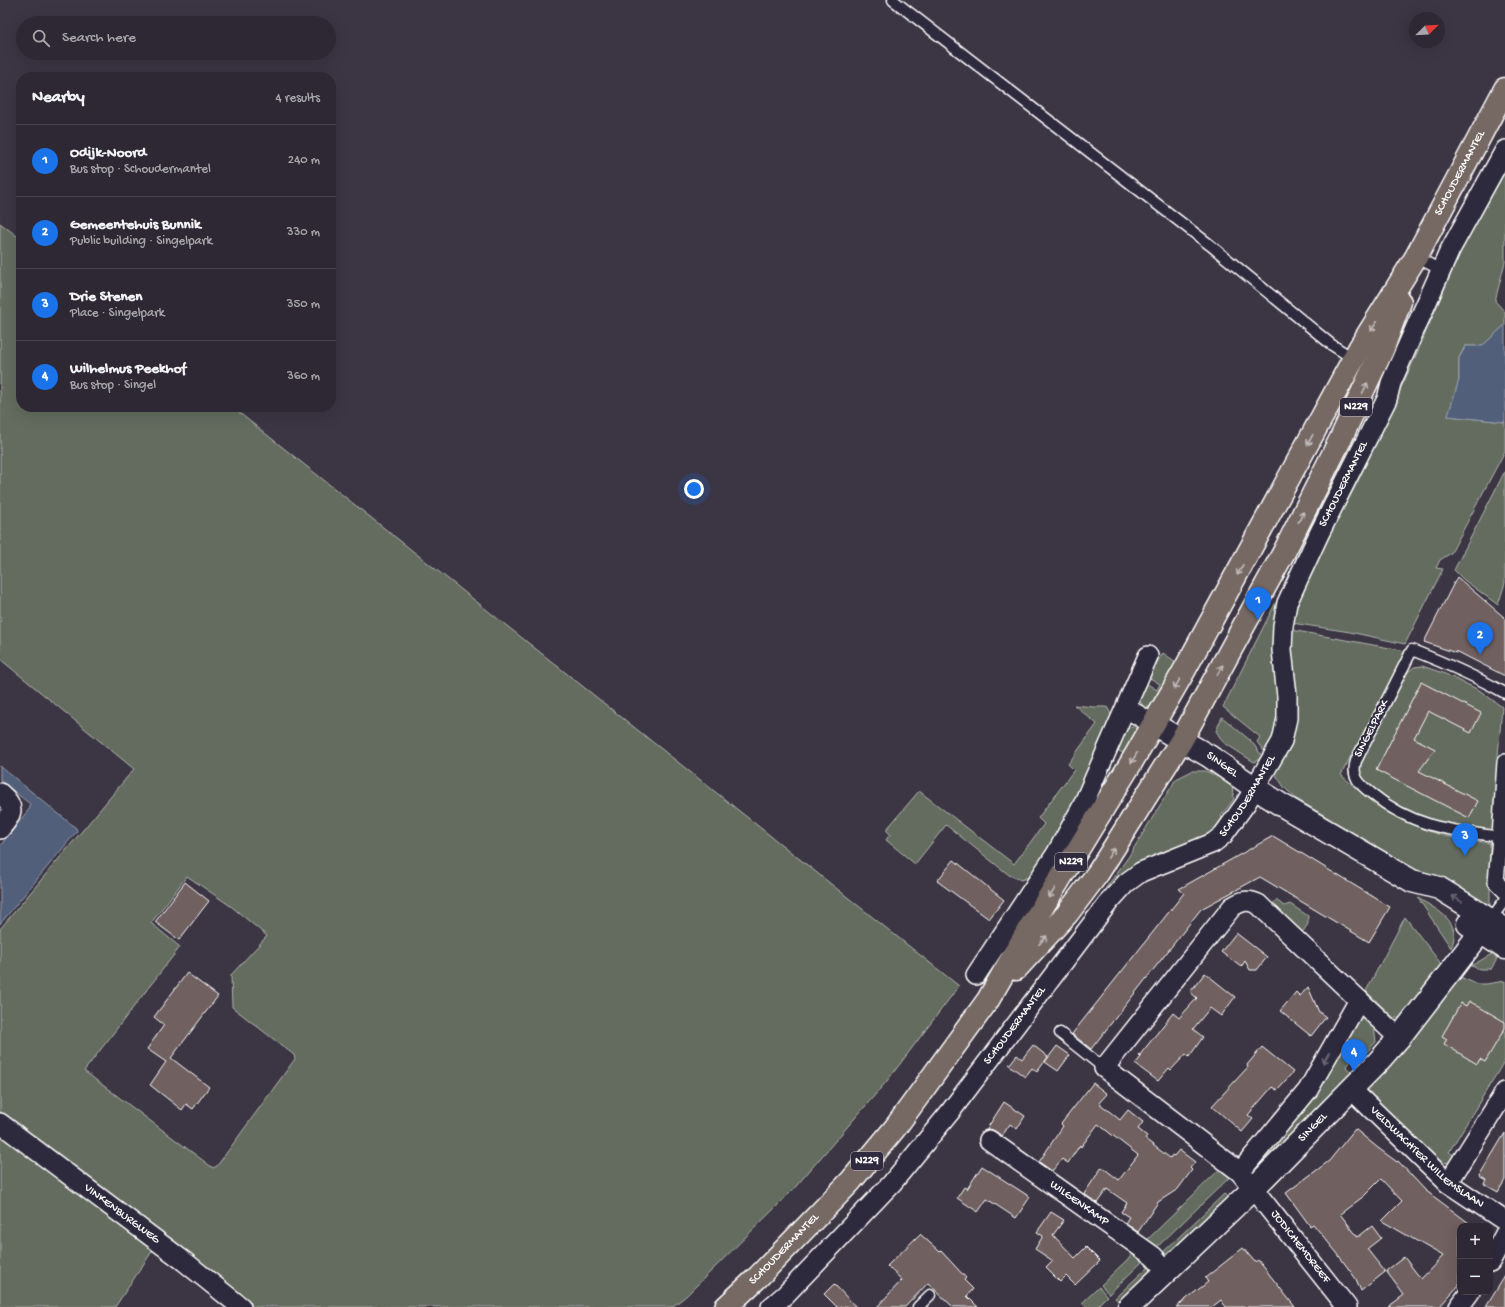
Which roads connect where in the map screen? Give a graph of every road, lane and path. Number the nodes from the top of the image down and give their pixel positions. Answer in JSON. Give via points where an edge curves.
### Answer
{"nodes":[{"id":1,"x":893,"y":0,"type":"edge"},
{"id":2,"x":1505,"y":89,"type":"edge"},
{"id":3,"x":1505,"y":150,"type":"edge"},
{"id":4,"x":1416,"y":257,"type":"junction"},
{"id":5,"x":1441,"y":270,"type":"junction"},
{"id":6,"x":1354,"y":359,"type":"junction"},
{"id":7,"x":1148,"y":656,"type":"dead end"},
{"id":8,"x":1505,"y":693,"type":"edge"},
{"id":9,"x":1126,"y":708,"type":"junction"},
{"id":10,"x":1153,"y":724,"type":"junction"},
{"id":11,"x":1181,"y":741,"type":"junction"},
{"id":12,"x":1505,"y":762,"type":"edge"},
{"id":13,"x":1254,"y":788,"type":"junction"},
{"id":14,"x":0,"y":793,"type":"edge"},
{"id":15,"x":0,"y":829,"type":"edge"},
{"id":16,"x":1503,"y":837,"type":"edge"},
{"id":17,"x":1505,"y":891,"type":"edge"},
{"id":18,"x":1505,"y":900,"type":"edge"},
{"id":19,"x":1492,"y":927,"type":"edge"},
{"id":20,"x":1505,"y":948,"type":"edge"},
{"id":21,"x":976,"y":975,"type":"dead end"},
{"id":22,"x":988,"y":1000,"type":"junction"},
{"id":23,"x":1359,"y":1000,"type":"junction"},
{"id":24,"x":1060,"y":1033,"type":"dead end"},
{"id":25,"x":1399,"y":1038,"type":"junction"},
{"id":26,"x":1104,"y":1068,"type":"junction"},
{"id":27,"x":1352,"y":1090,"type":"junction"},
{"id":28,"x":1505,"y":1092,"type":"edge"},
{"id":29,"x":0,"y":1123,"type":"edge"},
{"id":30,"x":988,"y":1140,"type":"dead end"},
{"id":31,"x":1247,"y":1180,"type":"junction"},
{"id":32,"x":1448,"y":1184,"type":"junction"},
{"id":33,"x":1505,"y":1220,"type":"edge"},
{"id":34,"x":1505,"y":1234,"type":"edge"},
{"id":35,"x":1492,"y":1259,"type":"edge"},
{"id":36,"x":1167,"y":1271,"type":"junction"},
{"id":37,"x":930,"y":1295,"type":"dead end"},
{"id":38,"x":1468,"y":1295,"type":"edge"},
{"id":39,"x":241,"y":1307,"type":"edge"},
{"id":40,"x":726,"y":1307,"type":"edge"},
{"id":41,"x":771,"y":1307,"type":"edge"},
{"id":42,"x":918,"y":1307,"type":"edge"},
{"id":43,"x":1129,"y":1307,"type":"edge"},
{"id":44,"x":1347,"y":1307,"type":"edge"},
{"id":45,"x":1459,"y":1307,"type":"edge"}],
"edges":[{"from":1,"to":6,"type":"lane","via":[[1210,245],[1332,345]]},
{"from":2,"to":4,"type":"main road","name":"SCHOUDERMANTEL","number":"N229"},
{"from":3,"to":5,"type":"street","name":"SCHOUDERMANTEL"},
{"from":4,"to":5,"type":"lane"},
{"from":4,"to":6,"type":"main road","name":"SCHOUDERMANTEL","number":"N229","one_way":true},
{"from":11,"to":4,"type":"main road","name":"SCHOUDERMANTEL","number":"N229","one_way":true,"via":[[1284,552],[1342,438],[1383,348]]},
{"from":5,"to":13,"type":"street","name":"SCHOUDERMANTEL","via":[[1390,383],[1387,399],[1287,603],[1282,650],[1287,718],[1282,741]]},
{"from":6,"to":10,"type":"main road","name":"SCHOUDERMANTEL","number":"N229","one_way":true},
{"from":7,"to":9,"type":"street"},
{"from":8,"to":16,"type":"lane","name":"SINGELPARK","via":[[1480,678],[1412,650],[1353,768],[1354,775],[1364,788],[1410,818],[1459,832]]},
{"from":9,"to":10,"type":"street"},
{"from":9,"to":21,"type":"street","via":[[1091,789],[1056,854]]},
{"from":10,"to":11,"type":"street","name":"SINGEL"},
{"from":10,"to":22,"type":"main road","name":"SCHOUDERMANTEL","number":"N229","one_way":true},
{"from":11,"to":13,"type":"street","name":"SINGEL","via":[[1209,756]]},
{"from":22,"to":11,"type":"main road","name":"SCHOUDERMANTEL","number":"N229","one_way":true,"via":[[1066,914],[1098,872]]},
{"from":12,"to":16,"type":"street"},
{"from":13,"to":19,"type":"street","name":"SINGEL","via":[[1412,881],[1431,900]]},
{"from":13,"to":41,"type":"street","name":"SCHOUDERMANTEL","via":[[1236,818],[1213,843],[1141,872],[1126,883],[1108,903],[950,1112],[892,1183]]},
{"from":14,"to":15,"type":"street","via":[[10,807],[10,817]]},
{"from":16,"to":17,"type":"street","via":[[1496,882]]},
{"from":18,"to":19,"type":"lane"},
{"from":19,"to":20,"type":"street","name":"SINGEL"},
{"from":19,"to":25,"type":"street","name":"SINGEL"},
{"from":22,"to":40,"type":"main road","name":"SCHOUDERMANTEL","number":"N229","via":[[895,1128],[850,1182],[758,1278]]},
{"from":23,"to":25,"type":"street"},
{"from":23,"to":26,"type":"street","via":[[1258,904],[1251,901],[1238,902]]},
{"from":23,"to":31,"type":"street","name":"SINGEL","one_way":true,"via":[[1308,1090]]},
{"from":24,"to":26,"type":"lane"},
{"from":25,"to":27,"type":"street","name":"SINGEL"},
{"from":26,"to":31,"type":"street","name":"JODICHEMDREEF"},
{"from":27,"to":31,"type":"street","name":"SINGEL"},
{"from":27,"to":32,"type":"street","name":"VELDWACHTER WILLEMSLAAN"},
{"from":28,"to":32,"type":"street"},
{"from":29,"to":39,"type":"street","name":"VINKENBURGWEG"},
{"from":30,"to":36,"type":"street","name":"WILGENKAMP","via":[[1153,1256]]},
{"from":31,"to":36,"type":"street","name":"SINGEL"},
{"from":31,"to":44,"type":"street","name":"JODICHEMDREEF"},
{"from":32,"to":33,"type":"street","name":"VELDWACHTER WILLEMSLAAN"},
{"from":34,"to":35,"type":"street"},
{"from":36,"to":43,"type":"street","name":"SINGEL"},
{"from":37,"to":42,"type":"lane"},
{"from":38,"to":45,"type":"street"}]}
